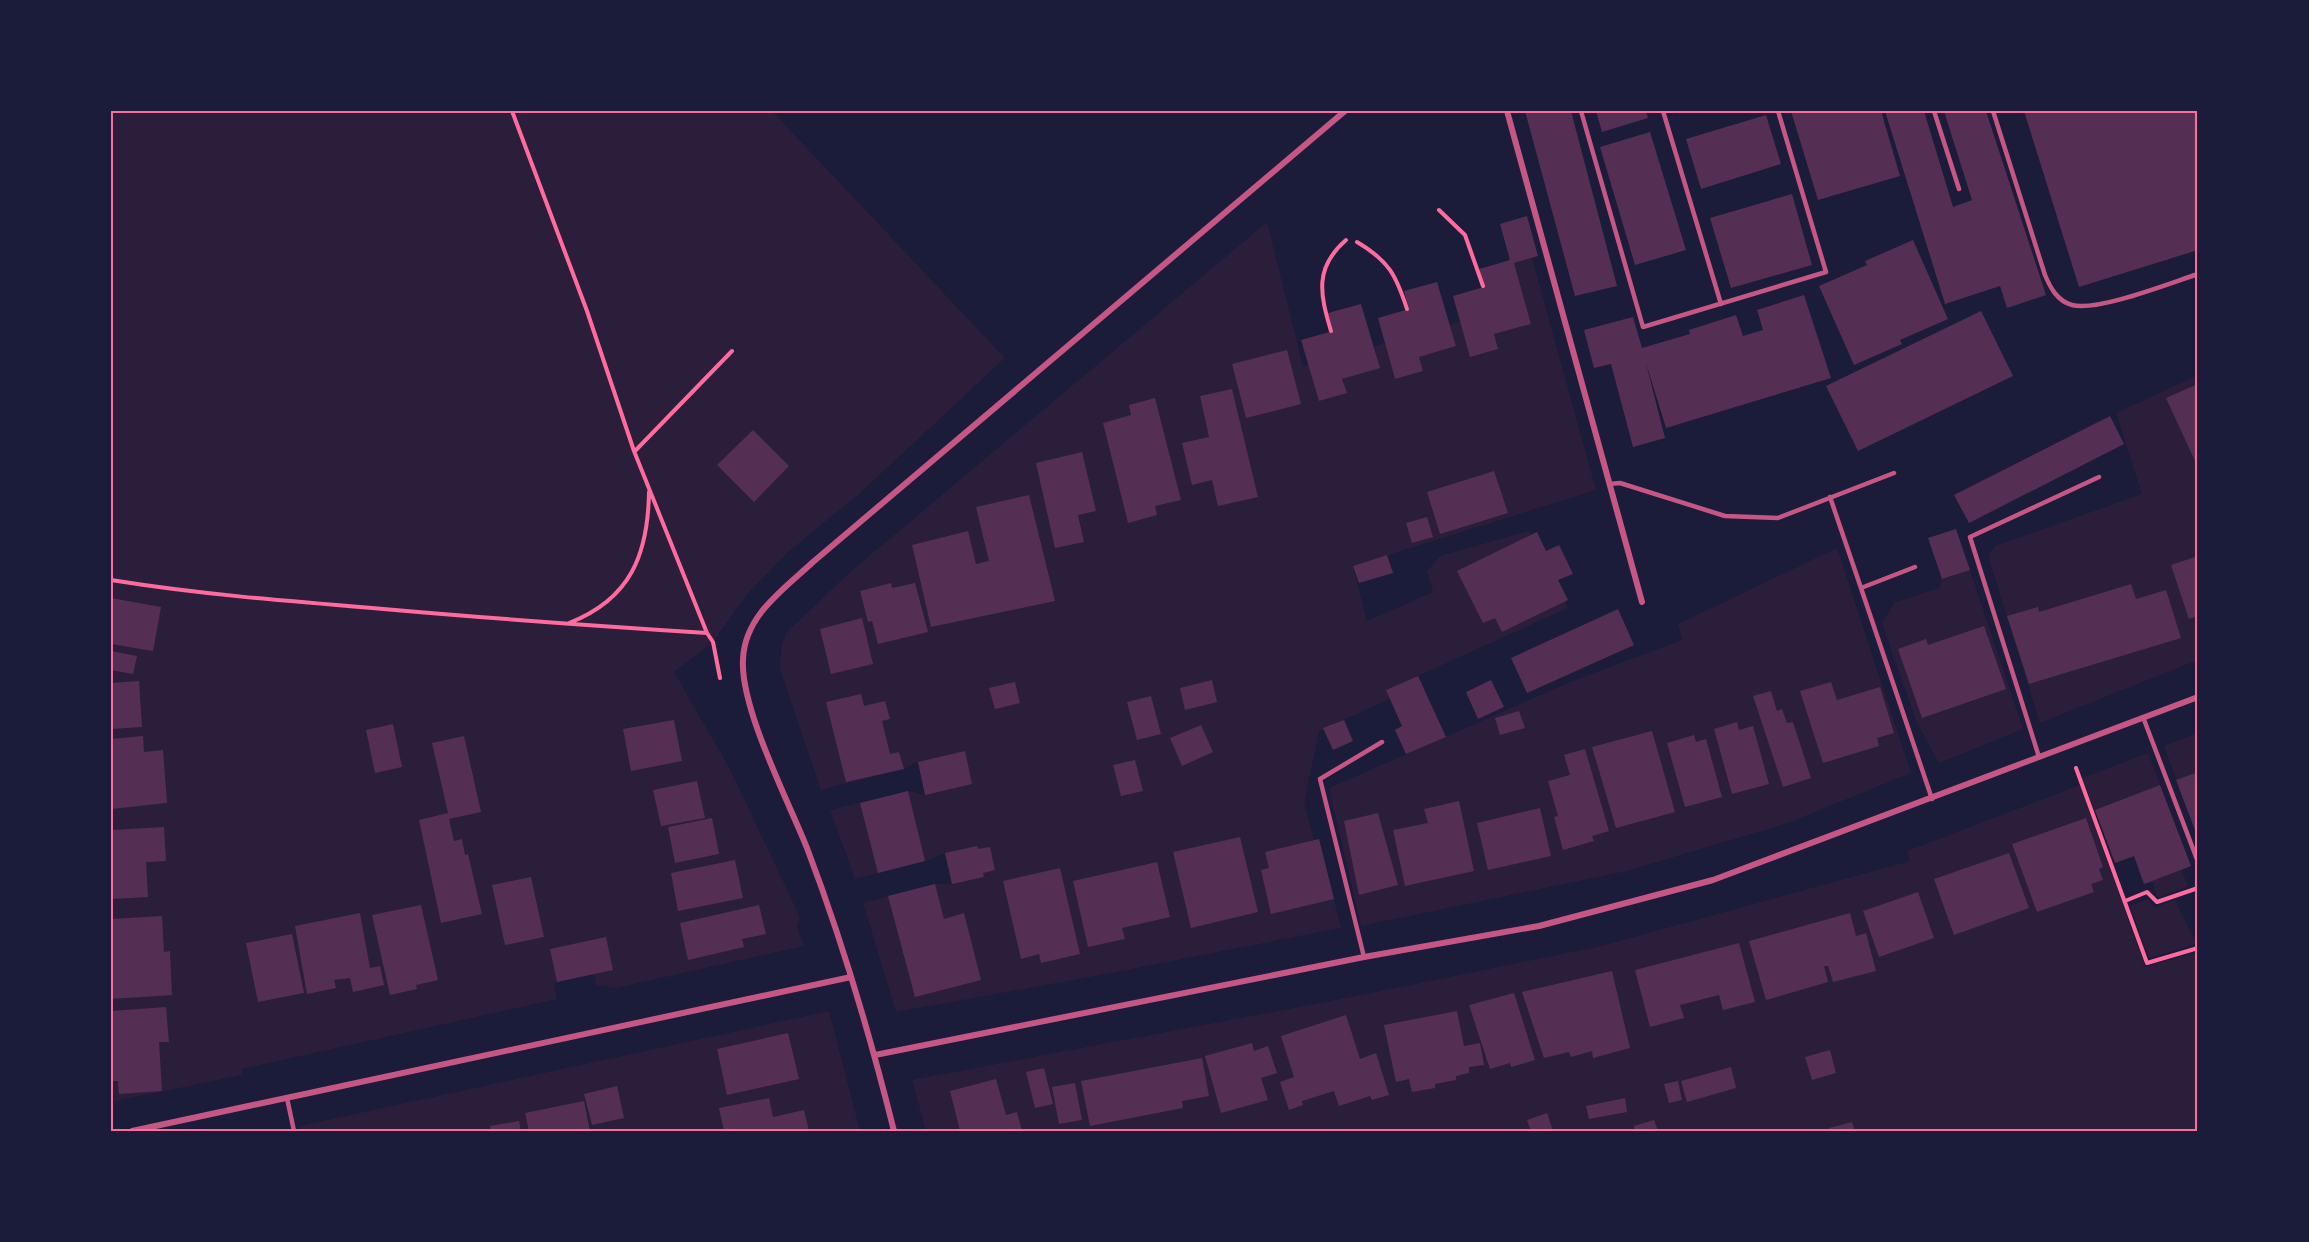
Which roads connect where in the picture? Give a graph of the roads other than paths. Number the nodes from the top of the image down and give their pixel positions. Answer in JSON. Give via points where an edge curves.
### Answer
{"nodes":[{"id":1,"x":1345,"y":111,"type":"edge"},
{"id":2,"x":1507,"y":111,"type":"edge"},
{"id":3,"x":1581,"y":111,"type":"edge"},
{"id":4,"x":1663,"y":111,"type":"edge"},
{"id":5,"x":1778,"y":111,"type":"edge"},
{"id":6,"x":1934,"y":111,"type":"edge"},
{"id":7,"x":1993,"y":111,"type":"edge"},
{"id":8,"x":1959,"y":189,"type":"dead end"},
{"id":9,"x":2198,"y":274,"type":"edge"},
{"id":10,"x":1721,"y":303,"type":"junction"},
{"id":11,"x":1894,"y":472,"type":"dead end"},
{"id":12,"x":2099,"y":477,"type":"dead end"},
{"id":13,"x":1609,"y":484,"type":"junction"},
{"id":14,"x":1830,"y":497,"type":"junction"},
{"id":15,"x":1915,"y":567,"type":"dead end"},
{"id":16,"x":1861,"y":588,"type":"junction"},
{"id":17,"x":1642,"y":602,"type":"dead end"},
{"id":18,"x":2198,"y":697,"type":"edge"},
{"id":19,"x":2143,"y":717,"type":"junction"},
{"id":20,"x":1382,"y":742,"type":"dead end"},
{"id":21,"x":2039,"y":757,"type":"junction"},
{"id":22,"x":1932,"y":799,"type":"junction"},
{"id":23,"x":2198,"y":862,"type":"edge"},
{"id":24,"x":1364,"y":957,"type":"junction"},
{"id":25,"x":851,"y":977,"type":"junction"},
{"id":26,"x":875,"y":1055,"type":"junction"},
{"id":27,"x":287,"y":1098,"type":"junction"},
{"id":28,"x":132,"y":1131,"type":"edge"},
{"id":29,"x":294,"y":1131,"type":"edge"},
{"id":30,"x":894,"y":1131,"type":"edge"}],
"edges":[{"from":1,"to":25,"type":"street","via":[[813,562],[762,610],[749,631],[743,658],[746,688]]},
{"from":2,"to":13,"type":"street"},
{"from":3,"to":10,"type":"lane","via":[[1643,327]]},
{"from":4,"to":10,"type":"lane"},
{"from":5,"to":10,"type":"lane","via":[[1826,272]]},
{"from":6,"to":8,"type":"lane"},
{"from":7,"to":9,"type":"lane","via":[[2044,275],[2053,292],[2071,305],[2093,306]]},
{"from":11,"to":14,"type":"lane"},
{"from":12,"to":21,"type":"lane","via":[[1970,537]]},
{"from":13,"to":14,"type":"lane","via":[[1620,483],[1725,516],[1778,518]]},
{"from":13,"to":17,"type":"street"},
{"from":14,"to":16,"type":"lane"},
{"from":15,"to":16,"type":"lane"},
{"from":16,"to":22,"type":"lane"},
{"from":18,"to":19,"type":"street"},
{"from":19,"to":21,"type":"street"},
{"from":19,"to":23,"type":"lane"},
{"from":20,"to":24,"type":"lane","via":[[1320,779]]},
{"from":21,"to":22,"type":"street"},
{"from":22,"to":24,"type":"street","via":[[1713,880],[1539,926]]},
{"from":24,"to":26,"type":"street"},
{"from":25,"to":26,"type":"street"},
{"from":25,"to":27,"type":"street"},
{"from":26,"to":30,"type":"street"},
{"from":27,"to":28,"type":"street"},
{"from":27,"to":29,"type":"lane"}]}
